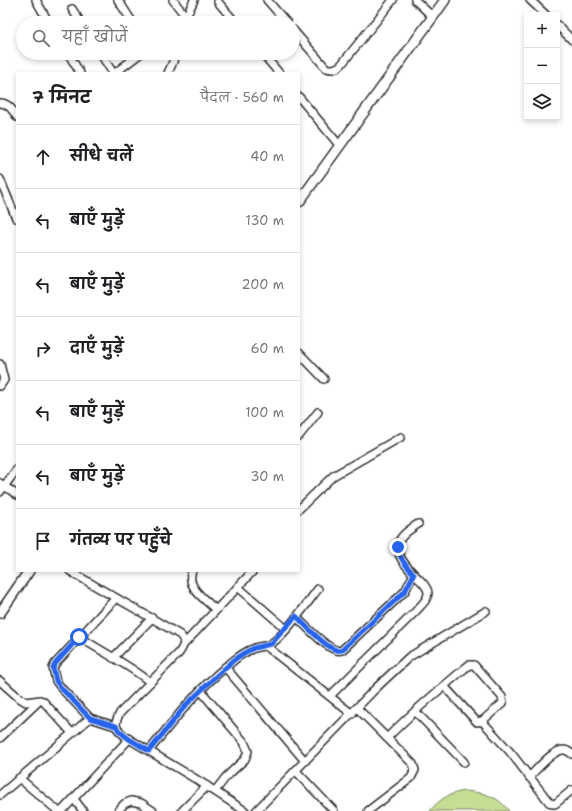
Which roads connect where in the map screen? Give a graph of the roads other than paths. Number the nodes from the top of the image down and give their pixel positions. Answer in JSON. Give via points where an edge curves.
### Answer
{"nodes":[{"id":1,"x":36,"y":0,"type":"edge"},
{"id":2,"x":118,"y":0,"type":"edge"},
{"id":3,"x":173,"y":0,"type":"edge"},
{"id":4,"x":194,"y":0,"type":"edge"},
{"id":5,"x":267,"y":0,"type":"edge"},
{"id":6,"x":393,"y":0,"type":"edge"},
{"id":7,"x":415,"y":0,"type":"edge"},
{"id":8,"x":445,"y":0,"type":"edge"},
{"id":9,"x":530,"y":0,"type":"edge"},
{"id":10,"x":218,"y":2,"type":"dead end"},
{"id":11,"x":72,"y":9,"type":"dead end"},
{"id":12,"x":543,"y":12,"type":"edge"},
{"id":13,"x":45,"y":16,"type":"edge"},
{"id":14,"x":76,"y":16,"type":"edge"},
{"id":15,"x":128,"y":16,"type":"edge"},
{"id":16,"x":182,"y":16,"type":"edge"},
{"id":17,"x":186,"y":16,"type":"edge"},
{"id":18,"x":230,"y":16,"type":"edge"},
{"id":19,"x":281,"y":16,"type":"edge"},
{"id":20,"x":433,"y":17,"type":"junction"},
{"id":21,"x":560,"y":28,"type":"edge"},
{"id":22,"x":300,"y":38,"type":"edge"},
{"id":23,"x":572,"y":40,"type":"edge"},
{"id":24,"x":72,"y":60,"type":"edge"},
{"id":25,"x":105,"y":60,"type":"edge"},
{"id":26,"x":132,"y":60,"type":"edge"},
{"id":27,"x":173,"y":60,"type":"edge"},
{"id":28,"x":268,"y":60,"type":"edge"},
{"id":29,"x":79,"y":72,"type":"edge"},
{"id":30,"x":113,"y":72,"type":"edge"},
{"id":31,"x":115,"y":72,"type":"edge"},
{"id":32,"x":168,"y":72,"type":"edge"},
{"id":33,"x":278,"y":72,"type":"edge"},
{"id":34,"x":300,"y":98,"type":"edge"},
{"id":35,"x":0,"y":103,"type":"edge"},
{"id":36,"x":16,"y":116,"type":"edge"},
{"id":37,"x":340,"y":146,"type":"junction"},
{"id":38,"x":0,"y":179,"type":"edge"},
{"id":39,"x":300,"y":201,"type":"edge"},
{"id":40,"x":16,"y":218,"type":"edge"},
{"id":41,"x":300,"y":355,"type":"edge"},
{"id":42,"x":0,"y":364,"type":"edge"},
{"id":43,"x":324,"y":379,"type":"dead end"},
{"id":44,"x":0,"y":386,"type":"edge"},
{"id":45,"x":318,"y":412,"type":"dead end"},
{"id":46,"x":300,"y":435,"type":"edge"},
{"id":47,"x":401,"y":437,"type":"dead end"},
{"id":48,"x":16,"y":470,"type":"edge"},
{"id":49,"x":2,"y":484,"type":"edge"},
{"id":50,"x":0,"y":492,"type":"edge"},
{"id":51,"x":16,"y":494,"type":"edge"},
{"id":52,"x":300,"y":507,"type":"edge"},
{"id":53,"x":418,"y":524,"type":"dead end"},
{"id":54,"x":28,"y":572,"type":"edge"},
{"id":55,"x":72,"y":572,"type":"edge"},
{"id":56,"x":192,"y":572,"type":"edge"},
{"id":57,"x":252,"y":572,"type":"edge"},
{"id":58,"x":414,"y":574,"type":"junction"},
{"id":59,"x":238,"y":587,"type":"junction"},
{"id":60,"x":318,"y":589,"type":"dead end"},
{"id":61,"x":116,"y":598,"type":"junction"},
{"id":62,"x":3,"y":602,"type":"edge"},
{"id":63,"x":216,"y":610,"type":"junction"},
{"id":64,"x":486,"y":611,"type":"dead end"},
{"id":65,"x":0,"y":612,"type":"edge"},
{"id":66,"x":296,"y":616,"type":"junction"},
{"id":67,"x":152,"y":618,"type":"junction"},
{"id":68,"x":286,"y":629,"type":"junction"},
{"id":69,"x":79,"y":637,"type":"junction"},
{"id":70,"x":185,"y":643,"type":"junction"},
{"id":71,"x":266,"y":646,"type":"junction"},
{"id":72,"x":113,"y":658,"type":"junction"},
{"id":73,"x":226,"y":667,"type":"junction"},
{"id":74,"x":0,"y":681,"type":"edge"},
{"id":75,"x":150,"y":682,"type":"junction"},
{"id":76,"x":444,"y":686,"type":"junction"},
{"id":77,"x":201,"y":691,"type":"junction"},
{"id":78,"x":330,"y":696,"type":"junction"},
{"id":79,"x":40,"y":700,"type":"junction"},
{"id":80,"x":354,"y":711,"type":"junction"},
{"id":81,"x":415,"y":711,"type":"junction"},
{"id":82,"x":90,"y":718,"type":"junction"},
{"id":83,"x":482,"y":720,"type":"junction"},
{"id":84,"x":116,"y":726,"type":"junction"},
{"id":85,"x":72,"y":733,"type":"junction"},
{"id":86,"x":0,"y":738,"type":"edge"},
{"id":87,"x":387,"y":738,"type":"junction"},
{"id":88,"x":129,"y":739,"type":"junction"},
{"id":89,"x":149,"y":751,"type":"junction"},
{"id":90,"x":572,"y":754,"type":"edge"},
{"id":91,"x":305,"y":761,"type":"junction"},
{"id":92,"x":464,"y":762,"type":"dead end"},
{"id":93,"x":296,"y":770,"type":"junction"},
{"id":94,"x":529,"y":777,"type":"junction"},
{"id":95,"x":19,"y":778,"type":"junction"},
{"id":96,"x":207,"y":786,"type":"junction"},
{"id":97,"x":572,"y":790,"type":"edge"},
{"id":98,"x":215,"y":791,"type":"junction"},
{"id":99,"x":0,"y":795,"type":"edge"},
{"id":100,"x":74,"y":799,"type":"junction"},
{"id":101,"x":554,"y":808,"type":"edge"},
{"id":102,"x":58,"y":811,"type":"edge"},
{"id":103,"x":62,"y":811,"type":"edge"},
{"id":104,"x":83,"y":811,"type":"edge"},
{"id":105,"x":118,"y":811,"type":"edge"},
{"id":106,"x":153,"y":811,"type":"edge"},
{"id":107,"x":182,"y":811,"type":"edge"},
{"id":108,"x":245,"y":811,"type":"edge"},
{"id":109,"x":256,"y":811,"type":"edge"},
{"id":110,"x":334,"y":811,"type":"edge"},
{"id":111,"x":368,"y":811,"type":"edge"}],
"edges":[{"from":1,"to":13,"type":"street"},
{"from":2,"to":15,"type":"street"},
{"from":3,"to":16,"type":"street"},
{"from":4,"to":17,"type":"street"},
{"from":5,"to":19,"type":"street"},
{"from":6,"to":22,"type":"street","via":[[336,68],[326,68]]},
{"from":7,"to":20,"type":"street"},
{"from":8,"to":20,"type":"main road"},
{"from":9,"to":12,"type":"street"},
{"from":10,"to":18,"type":"street"},
{"from":11,"to":14,"type":"street"},
{"from":20,"to":37,"type":"main road"},
{"from":21,"to":23,"type":"street"},
{"from":24,"to":29,"type":"street"},
{"from":25,"to":30,"type":"street"},
{"from":26,"to":31,"type":"street"},
{"from":27,"to":32,"type":"street"},
{"from":28,"to":33,"type":"street"},
{"from":34,"to":37,"type":"street"},
{"from":35,"to":36,"type":"street","via":[[10,108]]},
{"from":37,"to":39,"type":"main road"},
{"from":38,"to":40,"type":"street"},
{"from":41,"to":43,"type":"street"},
{"from":42,"to":44,"type":"street","via":[[4,380]]},
{"from":45,"to":46,"type":"street"},
{"from":47,"to":52,"type":"street","via":[[333,476]]},
{"from":48,"to":49,"type":"street"},
{"from":49,"to":50,"type":"street"},
{"from":49,"to":51,"type":"street"},
{"from":53,"to":58,"type":"street","via":[[398,542],[398,553]]},
{"from":54,"to":62,"type":"main road"},
{"from":55,"to":61,"type":"street"},
{"from":56,"to":63,"type":"street","via":[[190,582],[193,587]]},
{"from":57,"to":59,"type":"street"},
{"from":58,"to":66,"type":"street","via":[[405,591],[342,650],[329,647]]},
{"from":58,"to":78,"type":"street","via":[[425,585],[427,597]]},
{"from":59,"to":63,"type":"street"},
{"from":59,"to":68,"type":"street"},
{"from":60,"to":66,"type":"street"},
{"from":61,"to":67,"type":"street"},
{"from":61,"to":69,"type":"street"},
{"from":62,"to":65,"type":"main road"},
{"from":63,"to":70,"type":"street"},
{"from":64,"to":80,"type":"street","via":[[409,657]]},
{"from":66,"to":68,"type":"street"},
{"from":67,"to":70,"type":"street","via":[[180,635]]},
{"from":67,"to":72,"type":"street"},
{"from":68,"to":71,"type":"street"},
{"from":69,"to":72,"type":"street"},
{"from":69,"to":82,"type":"street","via":[[55,664],[53,673],[62,689]]},
{"from":70,"to":75,"type":"street","via":[[179,653]]},
{"from":71,"to":73,"type":"street","via":[[254,648]]},
{"from":71,"to":78,"type":"street"},
{"from":72,"to":75,"type":"street","via":[[134,669]]},
{"from":73,"to":77,"type":"street"},
{"from":73,"to":91,"type":"street"},
{"from":74,"to":79,"type":"street","via":[[26,702]]},
{"from":75,"to":84,"type":"street","via":[[120,713]]},
{"from":76,"to":81,"type":"street"},
{"from":76,"to":83,"type":"street","via":[[475,721]]},
{"from":76,"to":83,"type":"street","via":[[469,665],[474,665],[503,700]]},
{"from":77,"to":89,"type":"street","via":[[186,705]]},
{"from":77,"to":98,"type":"street","via":[[248,750],[244,759]]},
{"from":78,"to":80,"type":"street"},
{"from":79,"to":85,"type":"street","via":[[46,703]]},
{"from":79,"to":86,"type":"street"},
{"from":80,"to":87,"type":"street"},
{"from":80,"to":91,"type":"street"},
{"from":81,"to":87,"type":"street"},
{"from":81,"to":92,"type":"street"},
{"from":82,"to":84,"type":"street"},
{"from":82,"to":85,"type":"street"},
{"from":83,"to":94,"type":"street"},
{"from":84,"to":88,"type":"street"},
{"from":85,"to":95,"type":"street"},
{"from":87,"to":111,"type":"street","via":[[413,764],[415,770],[411,778]]},
{"from":88,"to":89,"type":"street"},
{"from":88,"to":100,"type":"street"},
{"from":89,"to":96,"type":"street"},
{"from":90,"to":94,"type":"street","via":[[566,750],[554,753]]},
{"from":91,"to":93,"type":"street"},
{"from":93,"to":109,"type":"street"},
{"from":93,"to":110,"type":"street"},
{"from":94,"to":101,"type":"street"},
{"from":95,"to":99,"type":"street"},
{"from":95,"to":102,"type":"street"},
{"from":96,"to":98,"type":"street"},
{"from":96,"to":107,"type":"street"},
{"from":97,"to":101,"type":"street"},
{"from":98,"to":108,"type":"street"},
{"from":100,"to":103,"type":"street"},
{"from":100,"to":104,"type":"street"},
{"from":105,"to":106,"type":"street","via":[[131,801],[141,803]]}]}
